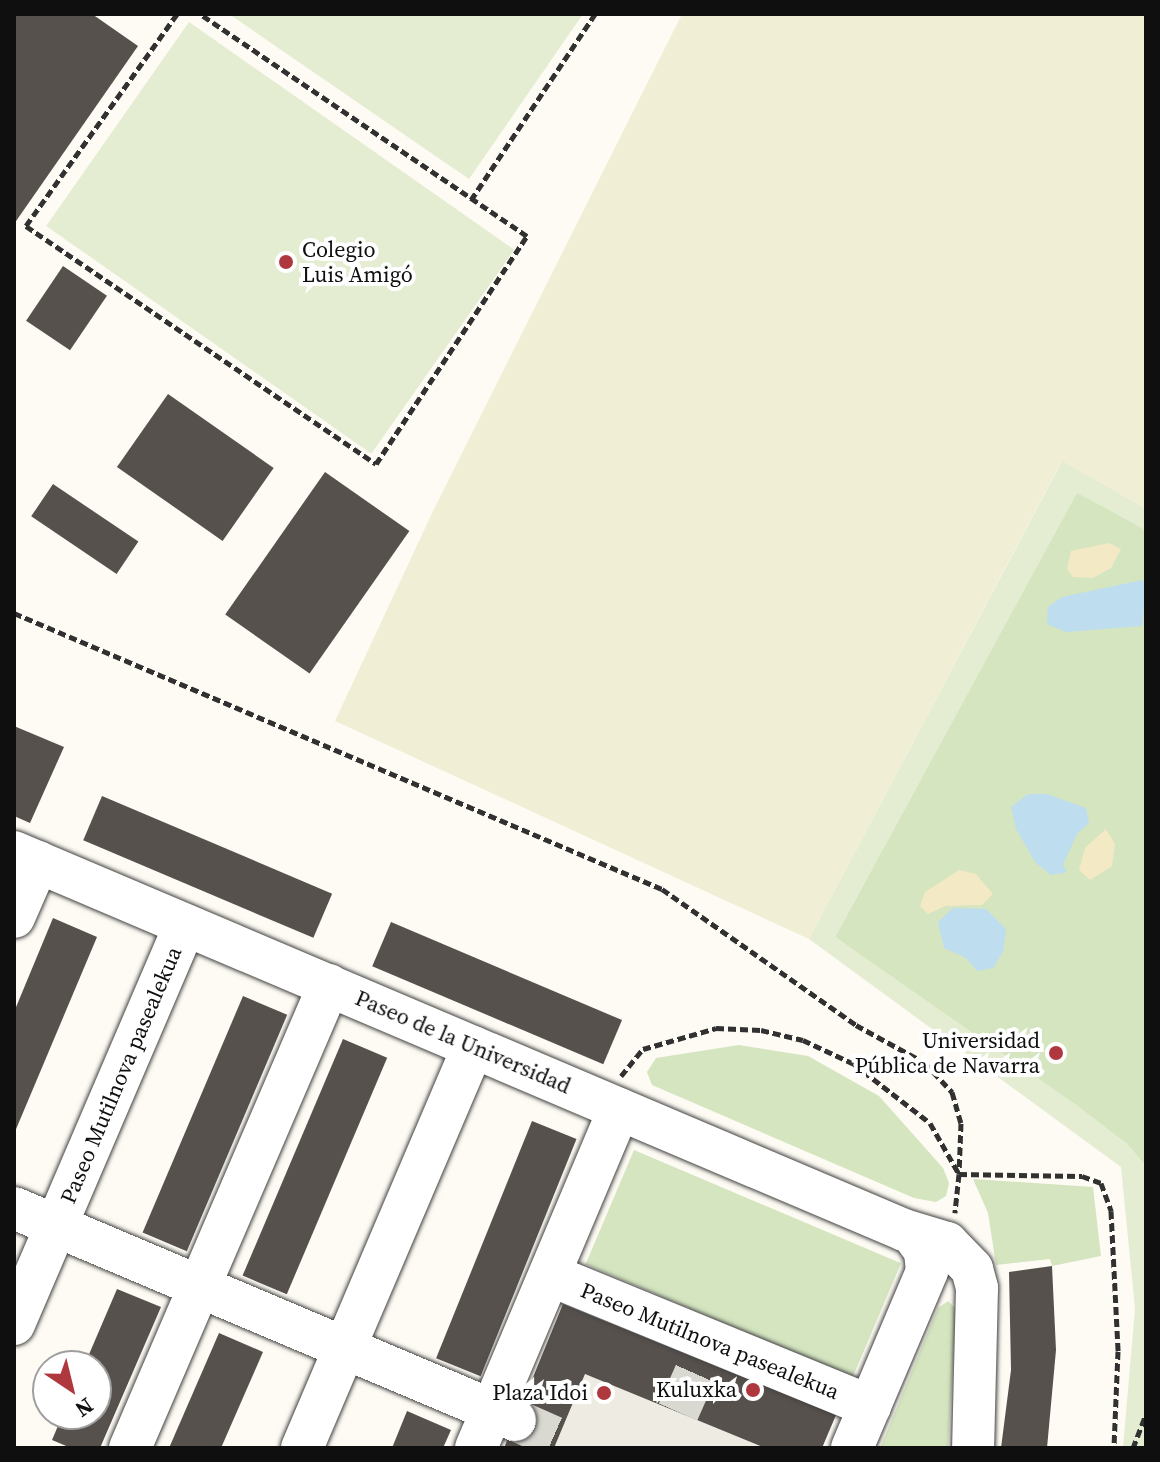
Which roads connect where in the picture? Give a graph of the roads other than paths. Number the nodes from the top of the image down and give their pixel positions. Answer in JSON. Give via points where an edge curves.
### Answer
{"nodes":[{"id":1,"x":26,"y":857,"type":"edge"},
{"id":2,"x":14,"y":917,"type":"edge"},
{"id":3,"x":185,"y":925,"type":"junction"},
{"id":4,"x":329,"y":985,"type":"junction"},
{"id":5,"x":473,"y":1047,"type":"junction"},
{"id":6,"x":619,"y":1094,"type":"junction"},
{"id":7,"x":14,"y":1208,"type":"edge"},
{"id":8,"x":56,"y":1226,"type":"junction"},
{"id":9,"x":912,"y":1233,"type":"junction"},
{"id":10,"x":550,"y":1275,"type":"junction"},
{"id":11,"x":200,"y":1286,"type":"junction"},
{"id":12,"x":14,"y":1324,"type":"edge"},
{"id":13,"x":344,"y":1348,"type":"junction"},
{"id":14,"x":870,"y":1406,"type":"junction"},
{"id":15,"x":504,"y":1415,"type":"junction"},
{"id":16,"x":130,"y":1448,"type":"edge"},
{"id":17,"x":302,"y":1448,"type":"edge"},
{"id":18,"x":476,"y":1448,"type":"edge"},
{"id":19,"x":852,"y":1448,"type":"edge"},
{"id":20,"x":973,"y":1448,"type":"edge"}],
"edges":[{"from":1,"to":2,"type":"street"},
{"from":1,"to":3,"type":"street","name":"Paseo de la Universidad"},
{"from":3,"to":4,"type":"street","name":"Paseo de la Universidad"},
{"from":3,"to":8,"type":"street","name":"Paseo Mutilnova pasealekua"},
{"from":4,"to":5,"type":"street","name":"Paseo de la Universidad"},
{"from":4,"to":11,"type":"street"},
{"from":5,"to":6,"type":"street","name":"Paseo de la Universidad"},
{"from":5,"to":13,"type":"street"},
{"from":6,"to":9,"type":"street","name":"Paseo de la Universidad"},
{"from":6,"to":10,"type":"street"},
{"from":7,"to":8,"type":"street","name":"Paseo Mutilnova pasealekua"},
{"from":8,"to":11,"type":"street","name":"Paseo Mutilnova pasealekua"},
{"from":8,"to":12,"type":"street","name":"Paseo Mutilnova pasealekua"},
{"from":9,"to":14,"type":"street","via":[[925,1251],[927,1271]]},
{"from":9,"to":20,"type":"street","name":"Paseo de la Universidad","via":[[947,1243],[972,1269],[978,1321]]},
{"from":10,"to":14,"type":"street","name":"Paseo Mutilnova pasealekua","via":[[705,1350]]},
{"from":10,"to":15,"type":"street"},
{"from":11,"to":13,"type":"street","name":"Paseo Mutilnova pasealekua"},
{"from":11,"to":16,"type":"street"},
{"from":13,"to":15,"type":"street","name":"Paseo Mutilnova pasealekua"},
{"from":13,"to":17,"type":"street"},
{"from":14,"to":19,"type":"street"},
{"from":15,"to":18,"type":"street"}]}
